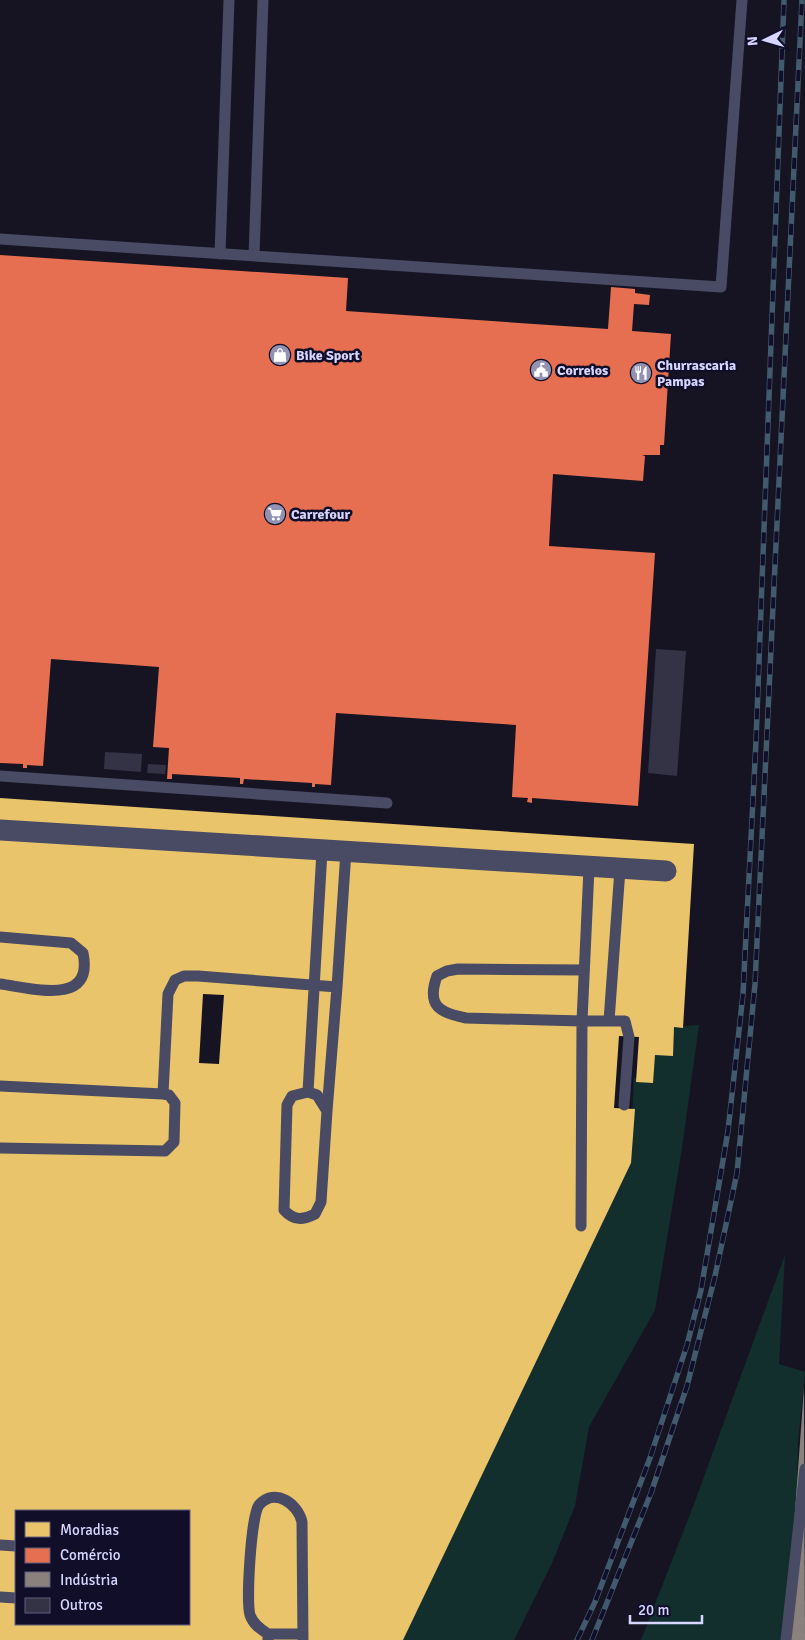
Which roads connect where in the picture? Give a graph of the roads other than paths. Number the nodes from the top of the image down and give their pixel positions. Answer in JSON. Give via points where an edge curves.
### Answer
{"nodes":[{"id":1,"x":230,"y":0,"type":"edge"},
{"id":2,"x":263,"y":0,"type":"edge"},
{"id":3,"x":742,"y":0,"type":"edge"},
{"id":4,"x":0,"y":239,"type":"edge"},
{"id":5,"x":220,"y":254,"type":"junction"},
{"id":6,"x":254,"y":256,"type":"junction"},
{"id":7,"x":0,"y":776,"type":"edge"},
{"id":8,"x":387,"y":803,"type":"dead end"},
{"id":9,"x":0,"y":830,"type":"edge"},
{"id":10,"x":322,"y":850,"type":"junction"},
{"id":11,"x":346,"y":852,"type":"junction"},
{"id":12,"x":589,"y":868,"type":"junction"},
{"id":13,"x":620,"y":869,"type":"junction"},
{"id":14,"x":666,"y":871,"type":"dead end"},
{"id":15,"x":0,"y":938,"type":"edge"},
{"id":16,"x":584,"y":970,"type":"junction"},
{"id":17,"x":0,"y":984,"type":"edge"},
{"id":18,"x":314,"y":985,"type":"junction"},
{"id":19,"x":337,"y":987,"type":"junction"},
{"id":20,"x":582,"y":1021,"type":"junction"},
{"id":21,"x":609,"y":1021,"type":"junction"},
{"id":22,"x":0,"y":1086,"type":"edge"},
{"id":23,"x":308,"y":1092,"type":"junction"},
{"id":24,"x":163,"y":1094,"type":"junction"},
{"id":25,"x":624,"y":1105,"type":"dead end"},
{"id":26,"x":327,"y":1111,"type":"junction"},
{"id":27,"x":0,"y":1148,"type":"edge"},
{"id":28,"x":581,"y":1226,"type":"dead end"},
{"id":29,"x":805,"y":1469,"type":"edge"},
{"id":30,"x":0,"y":1545,"type":"edge"},
{"id":31,"x":15,"y":1546,"type":"edge"},
{"id":32,"x":0,"y":1597,"type":"edge"},
{"id":33,"x":15,"y":1598,"type":"edge"},
{"id":34,"x":268,"y":1637,"type":"edge"},
{"id":35,"x":303,"y":1637,"type":"edge"},
{"id":36,"x":786,"y":1640,"type":"edge"}],
"edges":[{"from":1,"to":5,"type":"lane"},
{"from":2,"to":6,"type":"lane"},
{"from":3,"to":6,"type":"lane","via":[[721,287]]},
{"from":4,"to":5,"type":"lane"},
{"from":5,"to":6,"type":"lane"},
{"from":7,"to":8,"type":"lane"},
{"from":9,"to":10,"type":"street"},
{"from":10,"to":11,"type":"street"},
{"from":10,"to":18,"type":"lane"},
{"from":11,"to":12,"type":"street"},
{"from":11,"to":19,"type":"lane"},
{"from":12,"to":13,"type":"street"},
{"from":12,"to":16,"type":"lane"},
{"from":13,"to":14,"type":"street"},
{"from":13,"to":21,"type":"lane"},
{"from":15,"to":17,"type":"lane","via":[[71,943],[83,953],[86,967],[76,986],[59,991]]},
{"from":16,"to":20,"type":"lane"},
{"from":16,"to":20,"type":"lane","via":[[458,969],[437,976],[433,992],[440,1010],[466,1018]]},
{"from":18,"to":19,"type":"lane"},
{"from":18,"to":23,"type":"lane"},
{"from":18,"to":24,"type":"lane","via":[[198,976],[175,980],[168,994]]},
{"from":19,"to":26,"type":"lane"},
{"from":20,"to":21,"type":"lane"},
{"from":20,"to":28,"type":"lane"},
{"from":21,"to":25,"type":"lane","via":[[625,1020],[629,1028]]},
{"from":22,"to":24,"type":"lane"},
{"from":23,"to":26,"type":"lane","via":[[317,1095]]},
{"from":23,"to":26,"type":"lane","via":[[292,1096],[287,1104],[284,1210],[296,1219],[316,1214],[321,1202]]},
{"from":24,"to":27,"type":"lane","via":[[175,1103],[174,1142],[165,1151]]},
{"from":29,"to":36,"type":"lane"},
{"from":30,"to":31,"type":"lane"},
{"from":32,"to":33,"type":"lane"},
{"from":34,"to":35,"type":"lane"},
{"from":34,"to":35,"type":"lane","via":[[254,1623],[248,1607],[252,1530],[260,1505],[270,1499],[283,1499],[293,1503],[302,1522]]}]}
